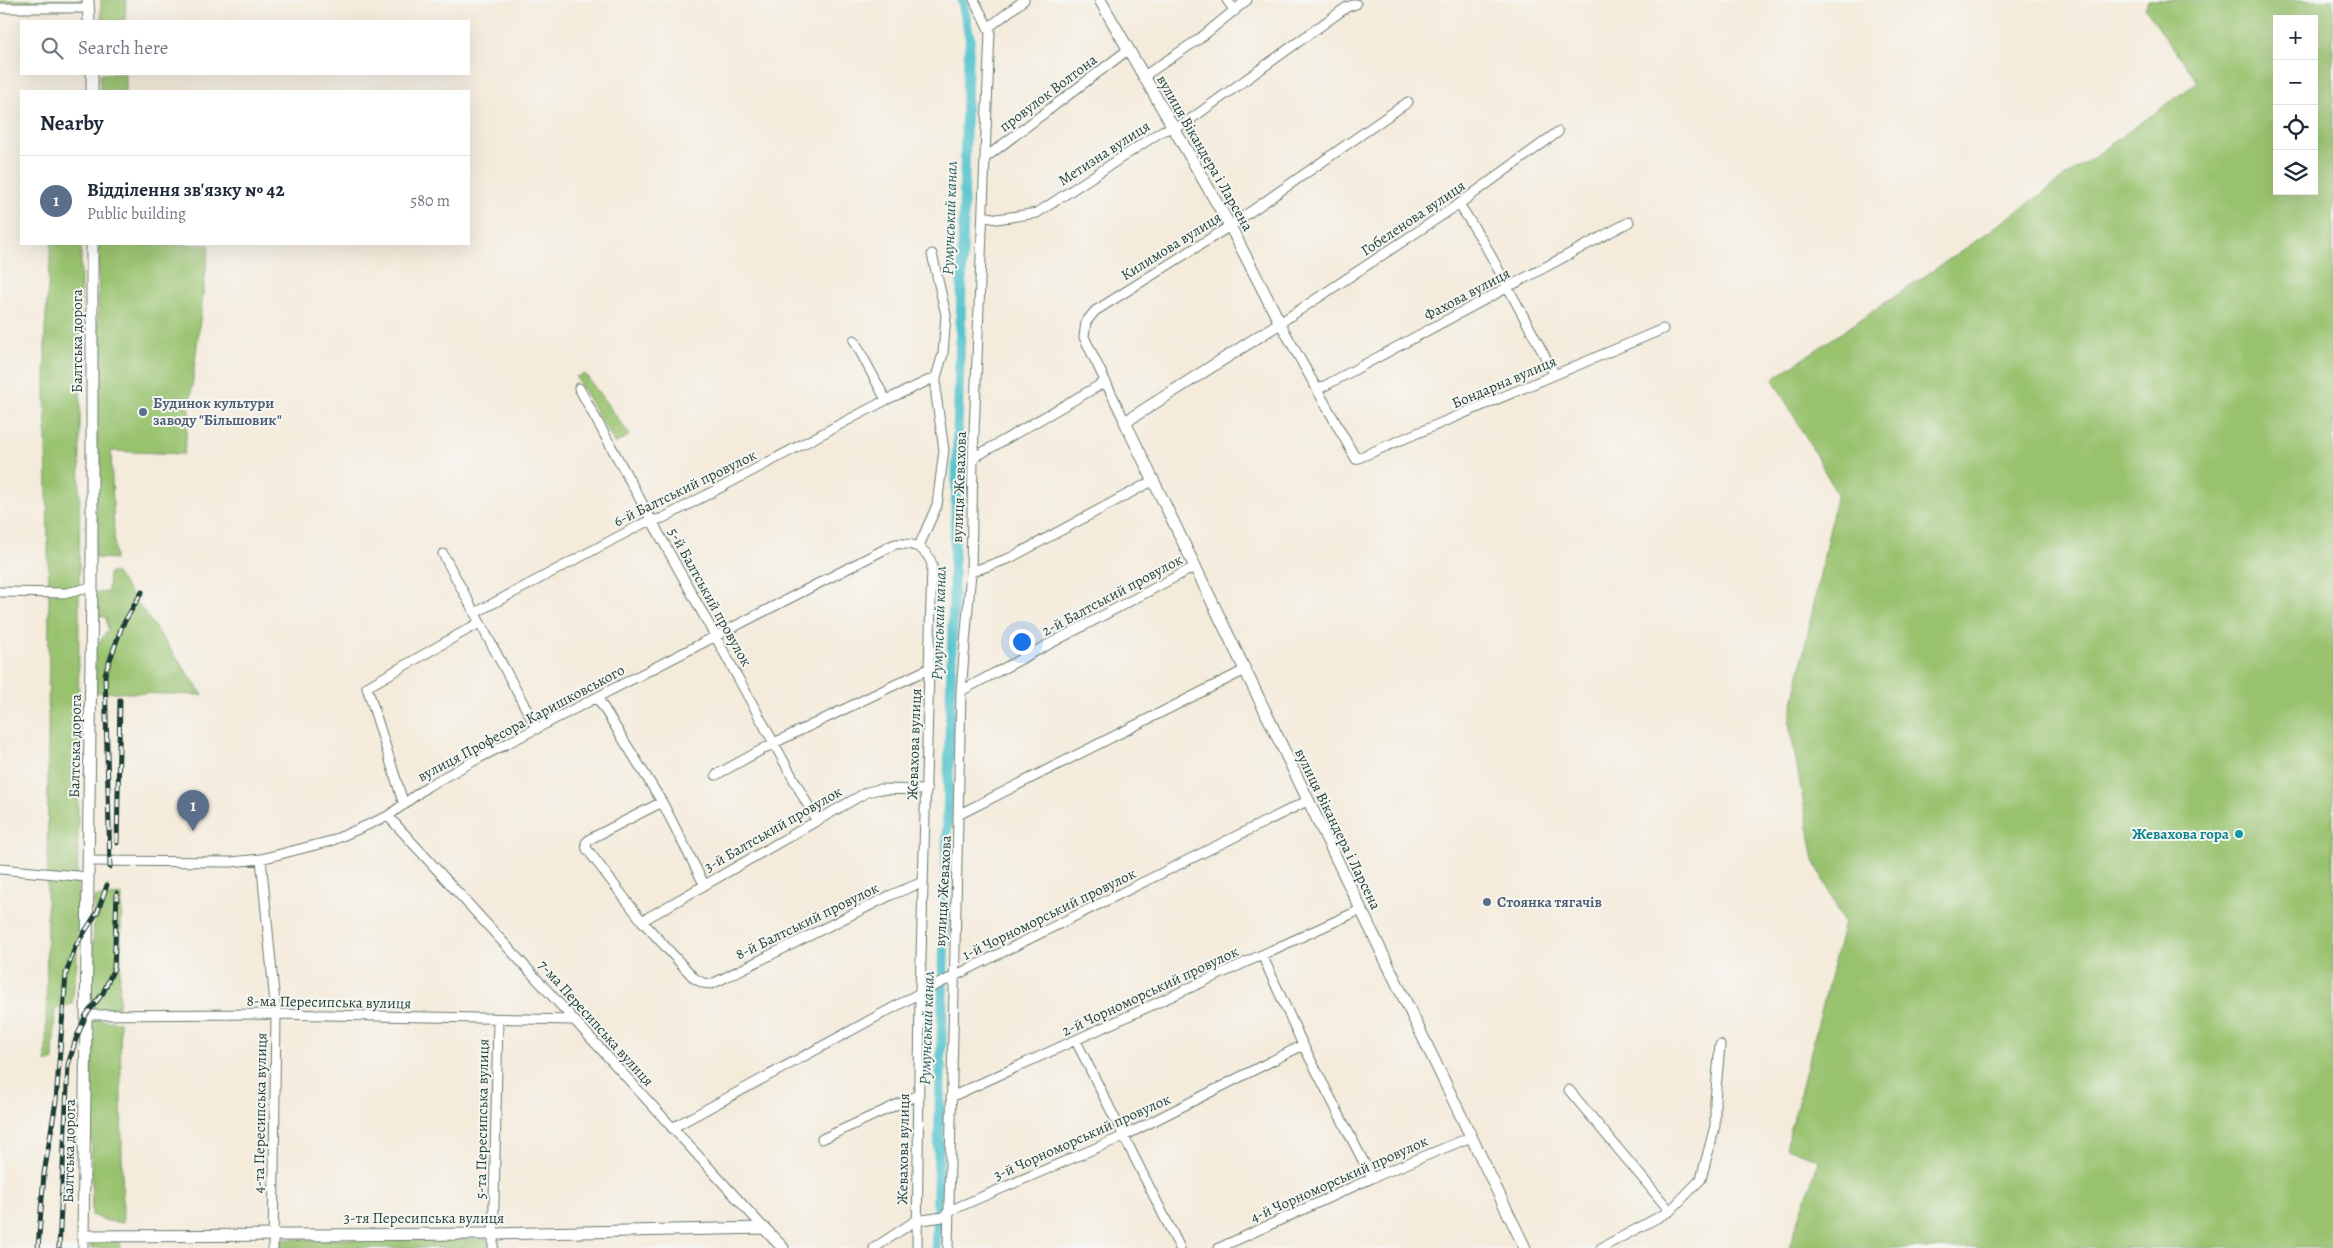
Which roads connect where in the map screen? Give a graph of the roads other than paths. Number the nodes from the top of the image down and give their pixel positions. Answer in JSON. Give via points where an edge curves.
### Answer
{"nodes":[{"id":1,"x":974,"y":0,"type":"edge"},
{"id":2,"x":1024,"y":0,"type":"edge"},
{"id":3,"x":1100,"y":0,"type":"edge"},
{"id":4,"x":1226,"y":0,"type":"edge"},
{"id":5,"x":1247,"y":0,"type":"edge"},
{"id":6,"x":87,"y":4,"type":"edge"},
{"id":7,"x":1356,"y":4,"type":"dead end"},
{"id":8,"x":0,"y":8,"type":"edge"},
{"id":9,"x":1235,"y":10,"type":"junction"},
{"id":10,"x":90,"y":20,"type":"edge"},
{"id":11,"x":988,"y":28,"type":"junction"},
{"id":12,"x":1129,"y":49,"type":"junction"},
{"id":13,"x":92,"y":75,"type":"edge"},
{"id":14,"x":1144,"y":76,"type":"junction"},
{"id":15,"x":92,"y":90,"type":"edge"},
{"id":16,"x":1408,"y":102,"type":"dead end"},
{"id":17,"x":1174,"y":128,"type":"junction"},
{"id":18,"x":1558,"y":132,"type":"dead end"},
{"id":19,"x":985,"y":158,"type":"junction"},
{"id":20,"x":1459,"y":204,"type":"junction"},
{"id":21,"x":983,"y":216,"type":"junction"},
{"id":22,"x":1629,"y":222,"type":"dead end"},
{"id":23,"x":1230,"y":226,"type":"junction"},
{"id":24,"x":92,"y":245,"type":"edge"},
{"id":25,"x":932,"y":254,"type":"dead end"},
{"id":26,"x":1509,"y":288,"type":"junction"},
{"id":27,"x":1280,"y":323,"type":"junction"},
{"id":28,"x":1663,"y":330,"type":"dead end"},
{"id":29,"x":1084,"y":337,"type":"joint"},
{"id":30,"x":854,"y":340,"type":"dead end"},
{"id":31,"x":1556,"y":375,"type":"junction"},
{"id":32,"x":936,"y":377,"type":"junction"},
{"id":33,"x":1105,"y":382,"type":"junction"},
{"id":34,"x":579,"y":388,"type":"dead end"},
{"id":35,"x":1317,"y":390,"type":"junction"},
{"id":36,"x":886,"y":400,"type":"junction"},
{"id":37,"x":1125,"y":422,"type":"junction"},
{"id":38,"x":972,"y":458,"type":"junction"},
{"id":39,"x":1356,"y":459,"type":"joint"},
{"id":40,"x":1154,"y":480,"type":"junction"},
{"id":41,"x":653,"y":520,"type":"junction"},
{"id":42,"x":919,"y":546,"type":"junction"},
{"id":43,"x":443,"y":554,"type":"dead end"},
{"id":44,"x":1196,"y":566,"type":"junction"},
{"id":45,"x":970,"y":572,"type":"junction"},
{"id":46,"x":92,"y":587,"type":"junction"},
{"id":47,"x":0,"y":592,"type":"edge"},
{"id":48,"x":475,"y":613,"type":"junction"},
{"id":49,"x":480,"y":623,"type":"junction"},
{"id":50,"x":716,"y":636,"type":"junction"},
{"id":51,"x":930,"y":668,"type":"junction"},
{"id":52,"x":1245,"y":670,"type":"junction"},
{"id":53,"x":961,"y":691,"type":"junction"},
{"id":54,"x":597,"y":697,"type":"junction"},
{"id":55,"x":537,"y":729,"type":"junction"},
{"id":56,"x":774,"y":743,"type":"junction"},
{"id":57,"x":716,"y":775,"type":"dead end"},
{"id":58,"x":927,"y":790,"type":"junction"},
{"id":59,"x":1308,"y":800,"type":"junction"},
{"id":60,"x":662,"y":802,"type":"junction"},
{"id":61,"x":404,"y":805,"type":"junction"},
{"id":62,"x":960,"y":814,"type":"junction"},
{"id":63,"x":388,"y":816,"type":"junction"},
{"id":64,"x":816,"y":820,"type":"junction"},
{"id":65,"x":261,"y":859,"type":"junction"},
{"id":66,"x":88,"y":861,"type":"junction"},
{"id":67,"x":0,"y":869,"type":"edge"},
{"id":68,"x":88,"y":877,"type":"junction"},
{"id":69,"x":924,"y":882,"type":"junction"},
{"id":70,"x":704,"y":884,"type":"junction"},
{"id":71,"x":1360,"y":910,"type":"junction"},
{"id":72,"x":642,"y":921,"type":"junction"},
{"id":73,"x":1262,"y":955,"type":"junction"},
{"id":74,"x":950,"y":978,"type":"junction"},
{"id":75,"x":922,"y":991,"type":"junction"},
{"id":76,"x":276,"y":1014,"type":"junction"},
{"id":77,"x":86,"y":1015,"type":"junction"},
{"id":78,"x":498,"y":1020,"type":"junction"},
{"id":79,"x":572,"y":1020,"type":"junction"},
{"id":80,"x":1076,"y":1041,"type":"junction"},
{"id":81,"x":1720,"y":1045,"type":"dead end"},
{"id":82,"x":1302,"y":1046,"type":"junction"},
{"id":83,"x":1568,"y":1090,"type":"dead end"},
{"id":84,"x":918,"y":1094,"type":"junction"},
{"id":85,"x":951,"y":1097,"type":"junction"},
{"id":86,"x":672,"y":1128,"type":"junction"},
{"id":87,"x":1124,"y":1136,"type":"junction"},
{"id":88,"x":1471,"y":1137,"type":"junction"},
{"id":89,"x":822,"y":1139,"type":"dead end"},
{"id":90,"x":1372,"y":1178,"type":"junction"},
{"id":91,"x":1670,"y":1210,"type":"junction"},
{"id":92,"x":946,"y":1214,"type":"junction"},
{"id":93,"x":918,"y":1221,"type":"junction"},
{"id":94,"x":764,"y":1228,"type":"junction"},
{"id":95,"x":272,"y":1234,"type":"junction"},
{"id":96,"x":493,"y":1234,"type":"junction"},
{"id":97,"x":83,"y":1236,"type":"junction"},
{"id":98,"x":1177,"y":1247,"type":"edge"},
{"id":99,"x":83,"y":1248,"type":"edge"},
{"id":100,"x":273,"y":1248,"type":"edge"},
{"id":101,"x":493,"y":1248,"type":"edge"},
{"id":102,"x":783,"y":1248,"type":"edge"},
{"id":103,"x":874,"y":1248,"type":"edge"},
{"id":104,"x":916,"y":1248,"type":"edge"},
{"id":105,"x":948,"y":1248,"type":"edge"},
{"id":106,"x":1219,"y":1248,"type":"edge"},
{"id":107,"x":1525,"y":1248,"type":"edge"},
{"id":108,"x":1601,"y":1248,"type":"edge"}],
"edges":[{"from":1,"to":11,"type":"street","name":"вулиця Жевахова"},
{"from":2,"to":11,"type":"street"},
{"from":3,"to":12,"type":"main road","name":"вулиця Вікандера і Ларсена"},
{"from":4,"to":9,"type":"street"},
{"from":5,"to":9,"type":"street"},
{"from":6,"to":8,"type":"street"},
{"from":6,"to":10,"type":"main road"},
{"from":7,"to":17,"type":"street","name":"Метизна вулиця","via":[[1347,7]]},
{"from":9,"to":14,"type":"street"},
{"from":11,"to":19,"type":"street","name":"вулиця Жевахова"},
{"from":12,"to":14,"type":"main road","name":"вулиця Вікандера і Ларсена"},
{"from":12,"to":19,"type":"street","name":"провулок Волтона"},
{"from":13,"to":15,"type":"main road"},
{"from":14,"to":17,"type":"main road","name":"вулиця Вікандера і Ларсена"},
{"from":16,"to":23,"type":"street","name":"Килимова вулиця"},
{"from":17,"to":21,"type":"street","name":"Метизна вулиця","via":[[1162,131],[1037,213],[997,219]]},
{"from":17,"to":23,"type":"main road","name":"вулиця Вікандера і Ларсена"},
{"from":18,"to":20,"type":"street","name":"Гобеленова вулиця"},
{"from":19,"to":21,"type":"street","name":"вулиця Жевахова"},
{"from":20,"to":26,"type":"street"},
{"from":20,"to":27,"type":"street","name":"Гобеленова вулиця"},
{"from":21,"to":38,"type":"street","name":"вулиця Жевахова"},
{"from":22,"to":26,"type":"street","name":"Фахова вулиця"},
{"from":23,"to":27,"type":"main road","name":"вулиця Вікандера і Ларсена"},
{"from":23,"to":29,"type":"street","name":"Килимова вулиця","via":[[1095,311],[1086,322]]},
{"from":24,"to":46,"type":"main road","name":"Балтська дорога"},
{"from":25,"to":32,"type":"street","via":[[946,315],[943,354]]},
{"from":26,"to":31,"type":"street"},
{"from":26,"to":35,"type":"street","name":"Фахова вулиця"},
{"from":27,"to":35,"type":"street","name":"вулиця Вікандера і Ларсена"},
{"from":27,"to":37,"type":"main road"},
{"from":28,"to":31,"type":"street","name":"Бондарна вулиця"},
{"from":29,"to":33,"type":"street","name":"вулиця Вікандера і Ларсена"},
{"from":30,"to":36,"type":"street"},
{"from":31,"to":39,"type":"street","name":"Бондарна вулиця"},
{"from":32,"to":36,"type":"street","name":"6-й Балтський провулок"},
{"from":32,"to":42,"type":"street","via":[[944,450],[937,505]]},
{"from":33,"to":37,"type":"street","name":"вулиця Вікандера і Ларсена"},
{"from":33,"to":38,"type":"street"},
{"from":34,"to":41,"type":"street","name":"5-й Балтський провулок"},
{"from":35,"to":39,"type":"street","name":"вулиця Вікандера і Ларсена"},
{"from":36,"to":41,"type":"street","name":"6-й Балтський провулок","via":[[663,518]]},
{"from":37,"to":40,"type":"main road","name":"вулиця Вікандера і Ларсена"},
{"from":38,"to":45,"type":"street","name":"вулиця Жевахова"},
{"from":40,"to":44,"type":"main road","name":"вулиця Вікандера і Ларсена"},
{"from":40,"to":45,"type":"street","via":[[1010,558]]},
{"from":41,"to":48,"type":"street","name":"6-й Балтський провулок"},
{"from":41,"to":50,"type":"street","name":"5-й Балтський провулок"},
{"from":42,"to":50,"type":"street","name":"вулиця Професора Каришковського","via":[[896,544]]},
{"from":42,"to":51,"type":"street","name":"Жевахова вулиця","via":[[932,564]]},
{"from":43,"to":48,"type":"street"},
{"from":44,"to":52,"type":"main road","name":"вулиця Вікандера і Ларсена"},
{"from":44,"to":53,"type":"street","name":"2-й Балтський провулок"},
{"from":45,"to":53,"type":"street","name":"вулиця Жевахова"},
{"from":46,"to":47,"type":"street","via":[[67,592]]},
{"from":46,"to":66,"type":"main road","name":"Балтська дорога"},
{"from":48,"to":49,"type":"street"},
{"from":49,"to":55,"type":"street"},
{"from":49,"to":61,"type":"street","via":[[367,688]]},
{"from":50,"to":54,"type":"street","name":"вулиця Професора Каришковського"},
{"from":50,"to":56,"type":"street","name":"5-й Балтський провулок"},
{"from":51,"to":56,"type":"street"},
{"from":51,"to":58,"type":"street","name":"Жевахова вулиця"},
{"from":52,"to":59,"type":"main road","name":"вулиця Вікандера і Ларсена"},
{"from":52,"to":62,"type":"street"},
{"from":53,"to":62,"type":"street","name":"вулиця Жевахова"},
{"from":54,"to":55,"type":"street","name":"вулиця Професора Каришковського"},
{"from":54,"to":60,"type":"street"},
{"from":55,"to":61,"type":"street","name":"вулиця Професора Каришковського","via":[[441,779]]},
{"from":56,"to":57,"type":"street"},
{"from":56,"to":64,"type":"street","name":"5-й Балтський провулок"},
{"from":58,"to":64,"type":"street","name":"3-й Балтський провулок","via":[[880,789],[867,792]]},
{"from":58,"to":69,"type":"street","name":"Жевахова вулиця"},
{"from":59,"to":71,"type":"main road","name":"вулиця Вікандера і Ларсена"},
{"from":59,"to":74,"type":"street","name":"1-й Чорноморський провулок"},
{"from":60,"to":70,"type":"street"},
{"from":60,"to":72,"type":"street","via":[[586,843],[587,849]]},
{"from":61,"to":63,"type":"street","name":"вулиця Професора Каришковського"},
{"from":62,"to":74,"type":"street","name":"вулиця Жевахова"},
{"from":63,"to":65,"type":"street","name":"вулиця Професора Каришковського","via":[[331,841]]},
{"from":63,"to":79,"type":"street","name":"7-ма Пересипська вулиця"},
{"from":64,"to":70,"type":"street","name":"3-й Балтський провулок"},
{"from":65,"to":66,"type":"street","name":"вулиця Професора Каришковського","via":[[231,862]]},
{"from":65,"to":76,"type":"street","name":"4-та Пересипська вулиця"},
{"from":66,"to":68,"type":"main road","name":"Балтська дорога"},
{"from":67,"to":68,"type":"street"},
{"from":68,"to":77,"type":"main road","name":"Балтська дорога"},
{"from":69,"to":72,"type":"street","name":"8-й Балтський провулок","via":[[891,895],[712,984],[694,978]]},
{"from":69,"to":75,"type":"street","name":"Жевахова вулиця"},
{"from":70,"to":72,"type":"street","name":"3-й Балтський провулок"},
{"from":71,"to":73,"type":"street","name":"2-й Чорноморський провулок"},
{"from":71,"to":88,"type":"main road","name":"вулиця Вікандера і Ларсена"},
{"from":73,"to":80,"type":"street","name":"2-й Чорноморський провулок"},
{"from":73,"to":82,"type":"street"},
{"from":74,"to":75,"type":"street","name":"1-й Чорноморський провулок"},
{"from":74,"to":85,"type":"street","name":"вулиця Жевахова"},
{"from":75,"to":84,"type":"street","name":"Жевахова вулиця"},
{"from":75,"to":86,"type":"street","name":"1-й Чорноморський провулок"},
{"from":76,"to":77,"type":"street","name":"8-ма Пересипська вулиця"},
{"from":76,"to":78,"type":"street","name":"8-ма Пересипська вулиця"},
{"from":76,"to":95,"type":"street","name":"4-та Пересипська вулиця"},
{"from":77,"to":97,"type":"main road","name":"Балтська дорога"},
{"from":78,"to":79,"type":"street","name":"8-ма Пересипська вулиця"},
{"from":78,"to":96,"type":"street","name":"5-та Пересипська вулиця"},
{"from":79,"to":86,"type":"street","name":"7-ма Пересипська вулиця"},
{"from":80,"to":85,"type":"street","name":"2-й Чорноморський провулок"},
{"from":80,"to":87,"type":"street"},
{"from":81,"to":91,"type":"street","via":[[1714,1100],[1715,1126],[1701,1179]]},
{"from":82,"to":87,"type":"street","name":"3-й Чорноморський провулок"},
{"from":82,"to":90,"type":"street"},
{"from":83,"to":91,"type":"street"},
{"from":84,"to":89,"type":"street"},
{"from":84,"to":93,"type":"street","name":"Жевахова вулиця"},
{"from":85,"to":92,"type":"street","name":"вулиця Жевахова"},
{"from":86,"to":94,"type":"street","name":"7-ма Пересипська вулиця"},
{"from":87,"to":92,"type":"street","name":"3-й Чорноморський провулок"},
{"from":87,"to":98,"type":"street"},
{"from":88,"to":90,"type":"street","name":"4-й Чорноморський провулок"},
{"from":88,"to":107,"type":"main road","name":"вулиця Вікандера і Ларсена"},
{"from":90,"to":106,"type":"street","name":"4-й Чорноморський провулок"},
{"from":91,"to":108,"type":"street"},
{"from":92,"to":93,"type":"street","name":"3-й Чорноморський провулок"},
{"from":92,"to":105,"type":"street","name":"вулиця Жевахова"},
{"from":93,"to":103,"type":"street","name":"3-й Чорноморський провулок"},
{"from":93,"to":104,"type":"street","name":"Жевахова вулиця"},
{"from":94,"to":96,"type":"main road","name":"3-тя Пересипська вулиця"},
{"from":94,"to":102,"type":"main road","name":"7-ма Пересипська вулиця"},
{"from":95,"to":96,"type":"main road","name":"3-тя Пересипська вулиця"},
{"from":95,"to":97,"type":"main road","name":"3-тя Пересипська вулиця"},
{"from":95,"to":100,"type":"street","name":"4-та Пересипська вулиця"},
{"from":96,"to":101,"type":"street","name":"5-та Пересипська вулиця"},
{"from":97,"to":99,"type":"street","name":"Балтська дорога"}]}
